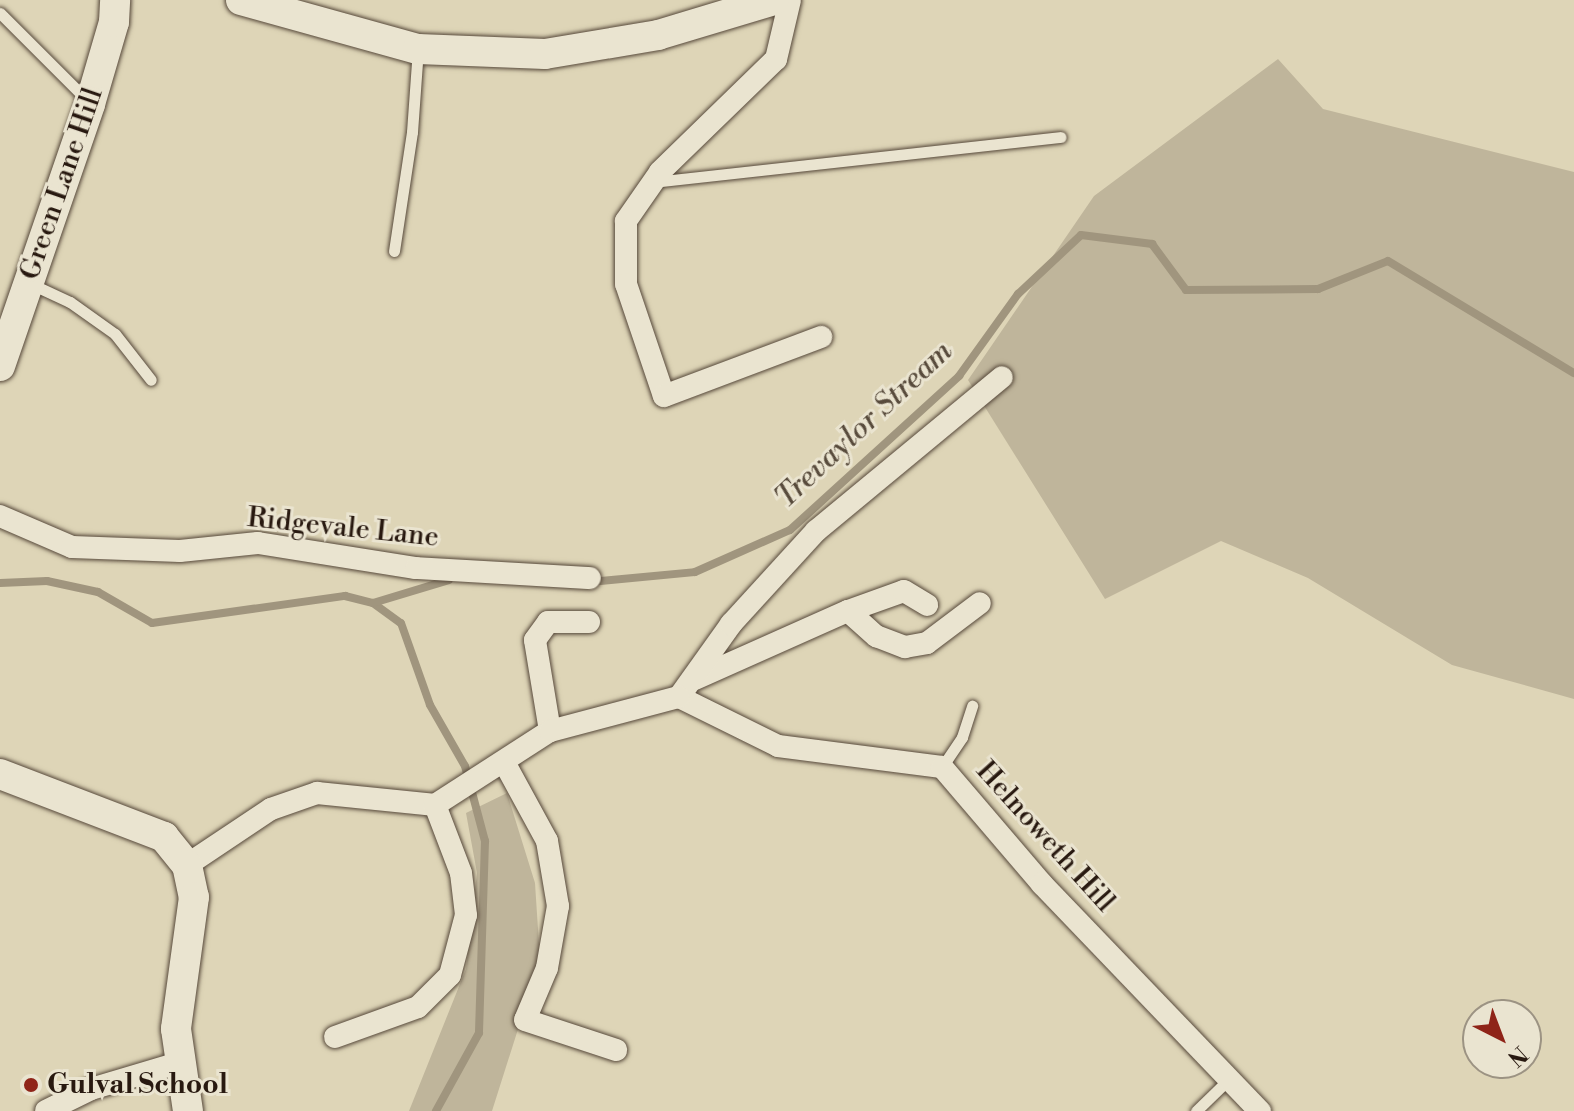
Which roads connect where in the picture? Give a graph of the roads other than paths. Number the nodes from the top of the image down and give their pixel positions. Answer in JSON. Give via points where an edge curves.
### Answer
{"nodes":[{"id":1,"x":115,"y":0,"type":"edge"},
{"id":2,"x":241,"y":0,"type":"edge"},
{"id":3,"x":774,"y":0,"type":"edge"},
{"id":4,"x":790,"y":0,"type":"edge"},
{"id":5,"x":0,"y":13,"type":"edge"},
{"id":6,"x":418,"y":49,"type":"junction"},
{"id":7,"x":90,"y":104,"type":"junction"},
{"id":8,"x":1061,"y":137,"type":"dead end"},
{"id":9,"x":653,"y":182,"type":"junction"},
{"id":10,"x":394,"y":251,"type":"dead end"},
{"id":11,"x":28,"y":283,"type":"junction"},
{"id":12,"x":821,"y":337,"type":"dead end"},
{"id":13,"x":0,"y":366,"type":"edge"},
{"id":14,"x":1002,"y":377,"type":"dead end"},
{"id":15,"x":151,"y":380,"type":"dead end"},
{"id":16,"x":0,"y":516,"type":"edge"},
{"id":17,"x":590,"y":578,"type":"dead end"},
{"id":18,"x":980,"y":603,"type":"dead end"},
{"id":19,"x":927,"y":605,"type":"dead end"},
{"id":20,"x":848,"y":611,"type":"junction"},
{"id":21,"x":589,"y":622,"type":"dead end"},
{"id":22,"x":695,"y":679,"type":"junction"},
{"id":23,"x":679,"y":697,"type":"junction"},
{"id":24,"x":972,"y":706,"type":"dead end"},
{"id":25,"x":550,"y":731,"type":"junction"},
{"id":26,"x":504,"y":762,"type":"junction"},
{"id":27,"x":942,"y":767,"type":"junction"},
{"id":28,"x":0,"y":774,"type":"edge"},
{"id":29,"x":440,"y":802,"type":"junction"},
{"id":30,"x":187,"y":865,"type":"junction"},
{"id":31,"x":335,"y":1037,"type":"dead end"},
{"id":32,"x":616,"y":1050,"type":"dead end"},
{"id":33,"x":178,"y":1063,"type":"junction"},
{"id":34,"x":1229,"y":1079,"type":"junction"},
{"id":35,"x":46,"y":1111,"type":"edge"},
{"id":36,"x":188,"y":1111,"type":"edge"},
{"id":37,"x":1196,"y":1111,"type":"edge"},
{"id":38,"x":1260,"y":1111,"type":"edge"}],
"edges":[{"from":1,"to":7,"type":"main road","name":"Green Lane Hill","via":[[114,22]]},
{"from":2,"to":6,"type":"main road"},
{"from":3,"to":6,"type":"main road","via":[[658,35],[545,54]]},
{"from":4,"to":9,"type":"street","via":[[776,59]]},
{"from":5,"to":7,"type":"lane"},
{"from":6,"to":10,"type":"lane"},
{"from":7,"to":11,"type":"main road","name":"Green Lane Hill"},
{"from":8,"to":9,"type":"lane"},
{"from":9,"to":12,"type":"street","via":[[626,221],[626,284],[664,396]]},
{"from":11,"to":13,"type":"main road","name":"Green Lane Hill"},
{"from":11,"to":15,"type":"lane","via":[[70,302],[115,334]]},
{"from":14,"to":22,"type":"street","via":[[816,531],[731,624]]},
{"from":16,"to":17,"type":"street","name":"Ridgevale Lane","via":[[72,547],[180,551],[258,543],[416,568]]},
{"from":18,"to":20,"type":"street","via":[[927,643],[905,647],[876,636]]},
{"from":19,"to":20,"type":"street","via":[[904,591]]},
{"from":20,"to":22,"type":"street"},
{"from":21,"to":25,"type":"street","via":[[548,622],[535,640]]},
{"from":22,"to":23,"type":"street"},
{"from":23,"to":25,"type":"street"},
{"from":23,"to":27,"type":"street","name":"Helnoweth Hill","via":[[778,746]]},
{"from":24,"to":27,"type":"lane","via":[[962,737]]},
{"from":25,"to":26,"type":"street"},
{"from":26,"to":29,"type":"street"},
{"from":26,"to":32,"type":"street","via":[[547,841],[558,906],[547,968],[525,1020]]},
{"from":27,"to":34,"type":"street","name":"Helnoweth Hill","via":[[1042,884]]},
{"from":28,"to":30,"type":"main road","via":[[164,837]]},
{"from":29,"to":30,"type":"street","via":[[317,793],[271,809]]},
{"from":29,"to":31,"type":"street","via":[[461,873],[466,915],[450,975],[418,1007]]},
{"from":30,"to":33,"type":"main road","via":[[194,897],[176,1029]]},
{"from":33,"to":35,"type":"street","via":[[91,1089]]},
{"from":33,"to":36,"type":"main road"},
{"from":34,"to":37,"type":"lane"},
{"from":34,"to":38,"type":"street","name":"Helnoweth Hill"}]}
